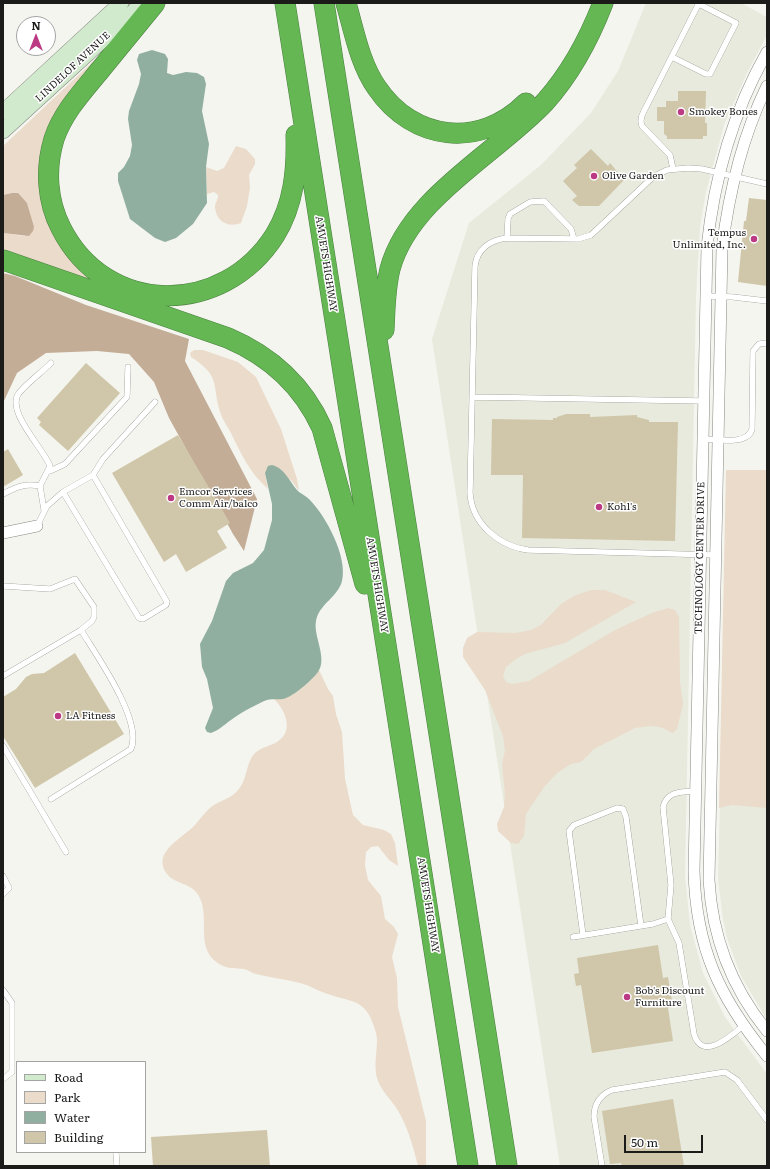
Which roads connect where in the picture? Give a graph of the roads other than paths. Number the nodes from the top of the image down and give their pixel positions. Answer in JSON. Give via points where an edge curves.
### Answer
{"nodes":[{"id":1,"x":121,"y":3,"type":"edge"},
{"id":2,"x":143,"y":3,"type":"edge"},
{"id":3,"x":155,"y":3,"type":"edge"},
{"id":4,"x":285,"y":3,"type":"edge"},
{"id":5,"x":324,"y":3,"type":"edge"},
{"id":6,"x":346,"y":3,"type":"edge"},
{"id":7,"x":590,"y":3,"type":"edge"},
{"id":8,"x":603,"y":3,"type":"edge"},
{"id":9,"x":767,"y":52,"type":"edge"},
{"id":10,"x":672,"y":57,"type":"junction"},
{"id":11,"x":767,"y":86,"type":"edge"},
{"id":12,"x":3,"y":112,"type":"edge"},
{"id":13,"x":3,"y":132,"type":"edge"},
{"id":14,"x":673,"y":169,"type":"junction"},
{"id":15,"x":719,"y":173,"type":"junction"},
{"id":16,"x":735,"y":176,"type":"junction"},
{"id":17,"x":767,"y":184,"type":"edge"},
{"id":18,"x":507,"y":238,"type":"junction"},
{"id":19,"x":574,"y":239,"type":"junction"},
{"id":20,"x":3,"y":260,"type":"edge"},
{"id":21,"x":705,"y":296,"type":"junction"},
{"id":22,"x":720,"y":297,"type":"junction"},
{"id":23,"x":767,"y":301,"type":"edge"},
{"id":24,"x":767,"y":343,"type":"edge"},
{"id":25,"x":51,"y":363,"type":"dead end"},
{"id":26,"x":128,"y":367,"type":"dead end"},
{"id":27,"x":472,"y":397,"type":"junction"},
{"id":28,"x":703,"y":401,"type":"junction"},
{"id":29,"x":155,"y":402,"type":"dead end"},
{"id":30,"x":702,"y":439,"type":"junction"},
{"id":31,"x":718,"y":440,"type":"junction"},
{"id":32,"x":395,"y":451,"type":"junction"},
{"id":33,"x":50,"y":471,"type":"junction"},
{"id":34,"x":92,"y":475,"type":"junction"},
{"id":35,"x":40,"y":486,"type":"junction"},
{"id":36,"x":63,"y":492,"type":"junction"},
{"id":37,"x":3,"y":494,"type":"edge"},
{"id":38,"x":44,"y":510,"type":"junction"},
{"id":39,"x":37,"y":526,"type":"joint"},
{"id":40,"x":3,"y":533,"type":"edge"},
{"id":41,"x":700,"y":554,"type":"junction"},
{"id":42,"x":715,"y":555,"type":"junction"},
{"id":43,"x":3,"y":586,"type":"edge"},
{"id":44,"x":81,"y":630,"type":"junction"},
{"id":45,"x":3,"y":676,"type":"edge"},
{"id":46,"x":3,"y":746,"type":"edge"},
{"id":47,"x":695,"y":791,"type":"junction"},
{"id":48,"x":51,"y":798,"type":"dead end"},
{"id":49,"x":412,"y":805,"type":"junction"},
{"id":50,"x":66,"y":852,"type":"dead end"},
{"id":51,"x":3,"y":876,"type":"edge"},
{"id":52,"x":3,"y":894,"type":"edge"},
{"id":53,"x":668,"y":919,"type":"junction"},
{"id":54,"x":641,"y":926,"type":"junction"},
{"id":55,"x":583,"y":935,"type":"junction"},
{"id":56,"x":573,"y":937,"type":"dead end"},
{"id":57,"x":3,"y":990,"type":"edge"},
{"id":58,"x":744,"y":1026,"type":"junction"},
{"id":59,"x":767,"y":1031,"type":"edge"},
{"id":60,"x":767,"y":1056,"type":"edge"},
{"id":61,"x":3,"y":1079,"type":"edge"},
{"id":62,"x":767,"y":1120,"type":"edge"},
{"id":63,"x":116,"y":1153,"type":"dead end"},
{"id":64,"x":117,"y":1166,"type":"edge"},
{"id":65,"x":468,"y":1166,"type":"edge"},
{"id":66,"x":507,"y":1166,"type":"edge"},
{"id":67,"x":602,"y":1166,"type":"edge"}],
"edges":[{"from":1,"to":12,"type":"main road","name":"LINDELOF AVENUE"},
{"from":2,"to":13,"type":"main road","name":"LINDELOF AVENUE"},
{"from":3,"to":4,"type":"highway","via":[[64,116],[50,152],[48,183],[57,222],[64,236],[84,261],[116,284],[136,292],[165,296],[204,291],[239,273],[264,250],[286,212],[295,182],[296,147]]},
{"from":4,"to":49,"type":"highway","name":"AMVETS HIGHWAY"},
{"from":5,"to":32,"type":"highway"},
{"from":6,"to":7,"type":"highway","via":[[366,69],[386,101],[408,120],[421,126],[458,134],[495,126],[520,108],[544,83],[561,60],[577,33]]},
{"from":8,"to":32,"type":"highway","via":[[583,48],[558,86],[526,121],[429,204],[417,217],[400,246],[390,269],[384,325]]},
{"from":9,"to":15,"type":"street","name":"TECHNOLOGY CENTER DRIVE","via":[[739,110]]},
{"from":10,"to":10,"type":"lane","via":[[710,74],[736,23],[700,4]]},
{"from":10,"to":14,"type":"lane","via":[[644,111],[641,122],[671,157]]},
{"from":11,"to":16,"type":"street","name":"TECHNOLOGY CENTER DRIVE","via":[[752,122]]},
{"from":14,"to":15,"type":"lane","via":[[696,168]]},
{"from":14,"to":19,"type":"lane","via":[[655,174],[595,233]]},
{"from":15,"to":16,"type":"lane"},
{"from":15,"to":21,"type":"street","name":"TECHNOLOGY CENTER DRIVE","via":[[709,228]]},
{"from":16,"to":17,"type":"lane"},
{"from":16,"to":22,"type":"street","name":"TECHNOLOGY CENTER DRIVE","via":[[723,242]]},
{"from":18,"to":19,"type":"lane"},
{"from":18,"to":19,"type":"lane","via":[[510,214],[530,202],[540,200],[571,229]]},
{"from":18,"to":27,"type":"lane","via":[[493,241],[486,246],[475,261]]},
{"from":20,"to":49,"type":"highway","via":[[245,345],[271,362],[299,390],[322,428],[337,481],[374,627]]},
{"from":21,"to":22,"type":"lane"},
{"from":21,"to":28,"type":"street","name":"TECHNOLOGY CENTER DRIVE"},
{"from":22,"to":23,"type":"lane"},
{"from":22,"to":31,"type":"street","name":"TECHNOLOGY CENTER DRIVE"},
{"from":24,"to":31,"type":"lane","via":[[759,344],[753,351],[750,434],[743,439]]},
{"from":25,"to":33,"type":"lane","via":[[18,394],[16,402],[18,416],[49,462]]},
{"from":26,"to":33,"type":"lane","via":[[127,396],[65,464]]},
{"from":27,"to":28,"type":"lane"},
{"from":27,"to":41,"type":"lane","via":[[471,503],[482,524],[502,541],[521,549],[536,551]]},
{"from":28,"to":30,"type":"street","name":"TECHNOLOGY CENTER DRIVE"},
{"from":29,"to":34,"type":"lane","via":[[103,459]]},
{"from":30,"to":31,"type":"lane"},
{"from":30,"to":41,"type":"street","name":"TECHNOLOGY CENTER DRIVE"},
{"from":31,"to":42,"type":"street","name":"TECHNOLOGY CENTER DRIVE"},
{"from":32,"to":66,"type":"highway"},
{"from":33,"to":35,"type":"lane"},
{"from":34,"to":36,"type":"lane"},
{"from":34,"to":36,"type":"lane","via":[[167,602],[166,606],[143,619],[139,618]]},
{"from":35,"to":37,"type":"lane","via":[[21,485]]},
{"from":35,"to":38,"type":"lane"},
{"from":36,"to":38,"type":"lane"},
{"from":38,"to":39,"type":"lane"},
{"from":39,"to":40,"type":"street"},
{"from":41,"to":42,"type":"lane"},
{"from":41,"to":47,"type":"street","name":"TECHNOLOGY CENTER DRIVE"},
{"from":42,"to":59,"type":"street","name":"TECHNOLOGY CENTER DRIVE","via":[[710,897],[715,928],[725,959],[746,1002]]},
{"from":43,"to":44,"type":"lane","via":[[50,589],[74,579],[94,607],[92,621]]},
{"from":44,"to":45,"type":"lane"},
{"from":44,"to":48,"type":"lane","via":[[121,695],[133,741],[127,752]]},
{"from":46,"to":50,"type":"lane"},
{"from":47,"to":53,"type":"lane","via":[[674,793],[667,797],[664,803],[663,815],[671,885]]},
{"from":47,"to":58,"type":"street","name":"TECHNOLOGY CENTER DRIVE","via":[[694,871],[698,924],[712,970]]},
{"from":49,"to":65,"type":"highway","name":"AMVETS HIGHWAY"},
{"from":51,"to":52,"type":"lane","via":[[9,888]]},
{"from":53,"to":54,"type":"lane"},
{"from":53,"to":58,"type":"lane","via":[[679,943],[697,1042],[705,1047],[718,1045]]},
{"from":54,"to":55,"type":"lane"},
{"from":54,"to":55,"type":"lane","via":[[626,817],[623,809],[617,808],[574,825],[569,831]]},
{"from":55,"to":56,"type":"lane"},
{"from":57,"to":61,"type":"lane","via":[[12,1003],[12,1072]]},
{"from":58,"to":60,"type":"street","name":"TECHNOLOGY CENTER DRIVE"},
{"from":62,"to":67,"type":"lane","via":[[737,1080],[725,1072],[612,1090],[600,1098],[594,1110]]},
{"from":63,"to":64,"type":"lane"}]}
